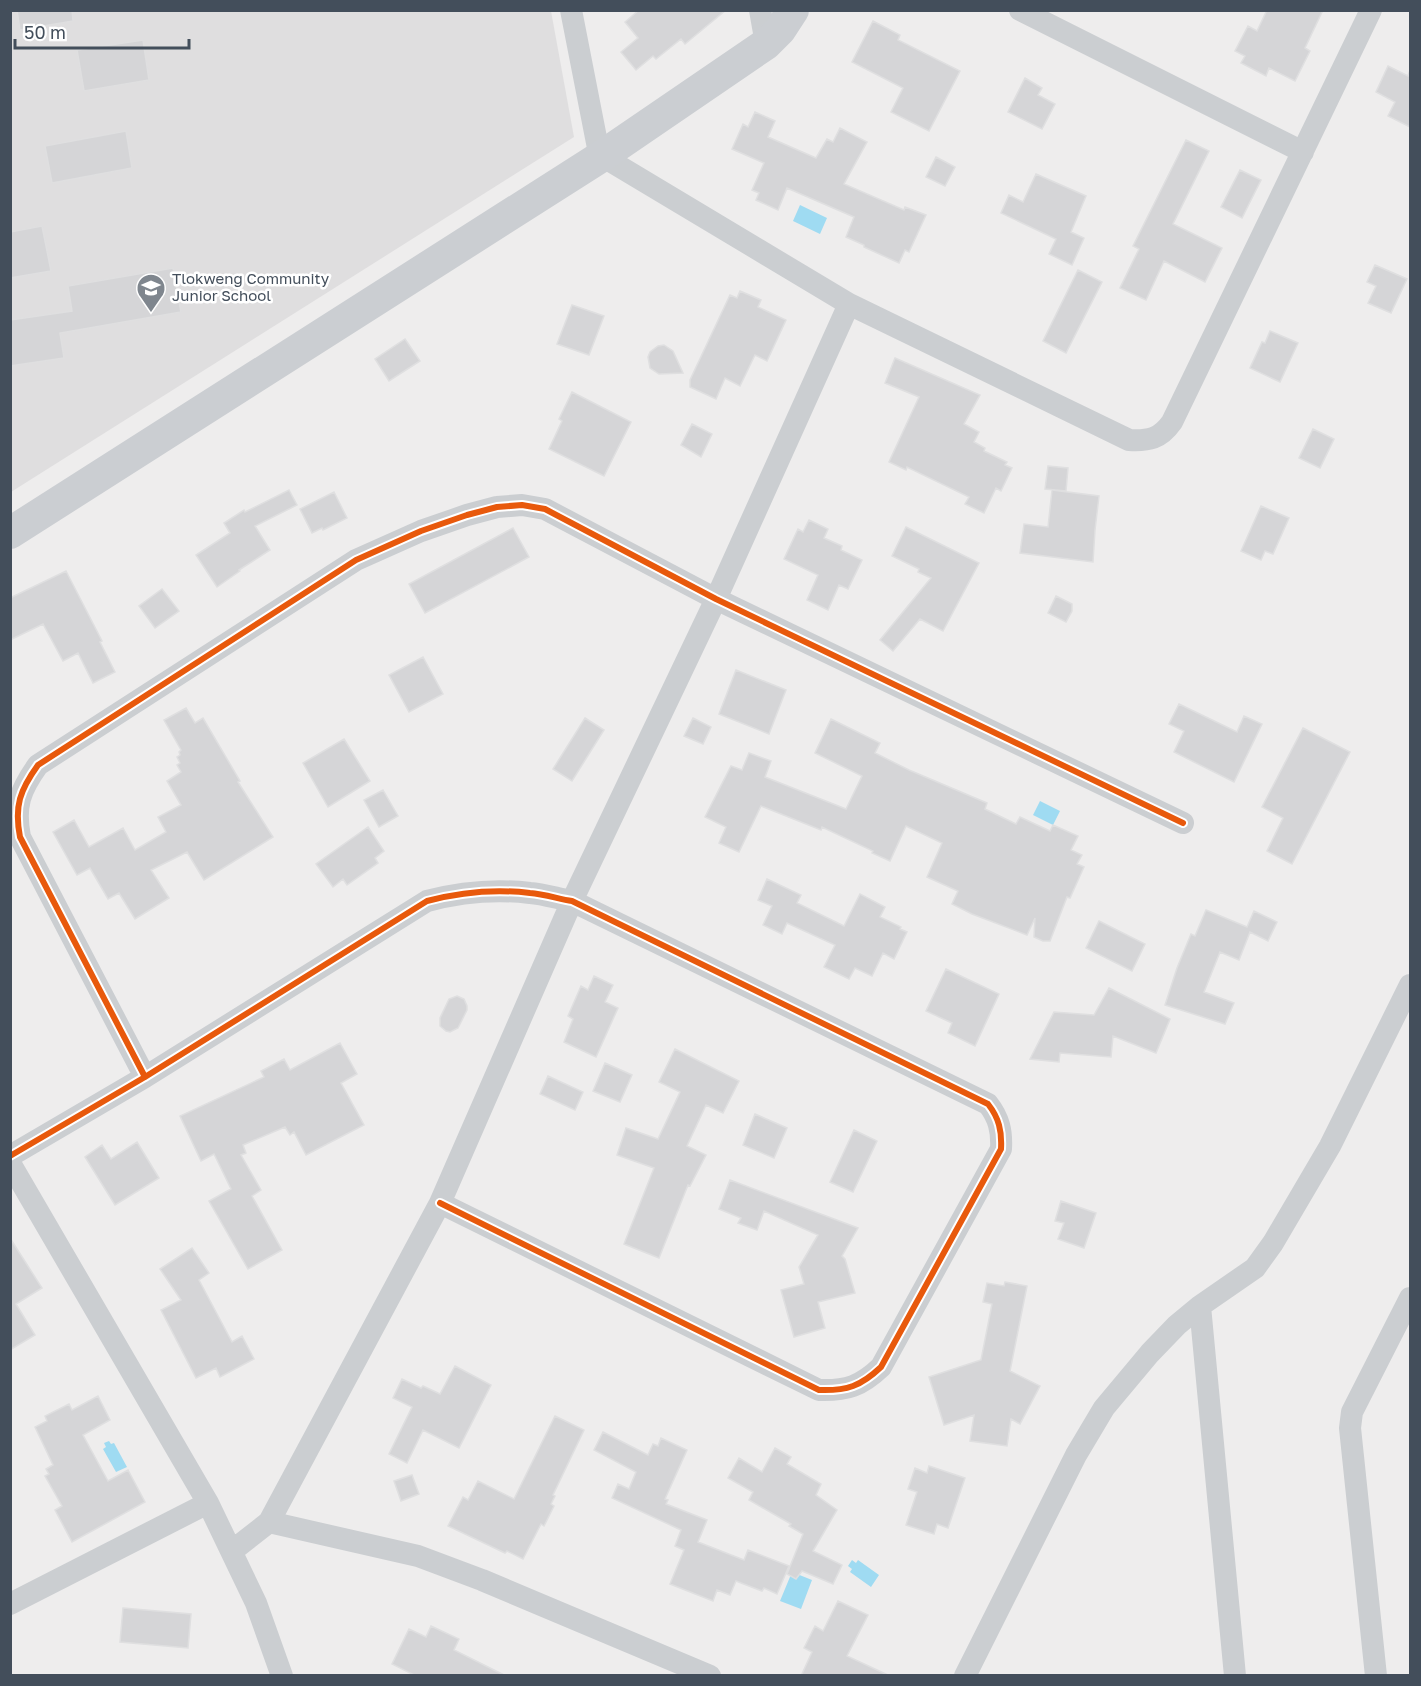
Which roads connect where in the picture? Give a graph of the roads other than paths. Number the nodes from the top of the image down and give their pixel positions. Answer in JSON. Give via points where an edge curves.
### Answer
{"nodes":[{"id":1,"x":571,"y":10,"type":"edge"},
{"id":2,"x":760,"y":10,"type":"edge"},
{"id":3,"x":793,"y":10,"type":"edge"},
{"id":4,"x":1020,"y":10,"type":"edge"},
{"id":5,"x":1371,"y":10,"type":"edge"},
{"id":6,"x":766,"y":44,"type":"junction"},
{"id":7,"x":1303,"y":152,"type":"junction"},
{"id":8,"x":602,"y":156,"type":"junction"},
{"id":9,"x":849,"y":304,"type":"junction"},
{"id":10,"x":10,"y":534,"type":"edge"},
{"id":11,"x":716,"y":599,"type":"junction"},
{"id":12,"x":1183,"y":823,"type":"dead end"},
{"id":13,"x":572,"y":902,"type":"junction"},
{"id":14,"x":1410,"y":985,"type":"edge"},
{"id":15,"x":145,"y":1077,"type":"junction"},
{"id":16,"x":10,"y":1156,"type":"edge"},
{"id":17,"x":10,"y":1163,"type":"edge"},
{"id":18,"x":440,"y":1203,"type":"junction"},
{"id":19,"x":1410,"y":1298,"type":"edge"},
{"id":20,"x":1200,"y":1306,"type":"junction"},
{"id":21,"x":208,"y":1503,"type":"junction"},
{"id":22,"x":269,"y":1522,"type":"junction"},
{"id":23,"x":232,"y":1551,"type":"junction"},
{"id":24,"x":10,"y":1604,"type":"edge"},
{"id":25,"x":282,"y":1676,"type":"edge"},
{"id":26,"x":710,"y":1676,"type":"edge"},
{"id":27,"x":965,"y":1676,"type":"edge"},
{"id":28,"x":1235,"y":1676,"type":"edge"},
{"id":29,"x":1376,"y":1676,"type":"edge"}],
"edges":[{"from":1,"to":8,"type":"street"},
{"from":2,"to":6,"type":"street"},
{"from":3,"to":6,"type":"street"},
{"from":4,"to":7,"type":"street"},
{"from":5,"to":7,"type":"street"},
{"from":6,"to":8,"type":"street"},
{"from":7,"to":9,"type":"street","via":[[1172,422],[1155,438],[1129,440]]},
{"from":8,"to":9,"type":"street"},
{"from":8,"to":10,"type":"street"},
{"from":9,"to":11,"type":"street"},
{"from":11,"to":12,"type":"street"},
{"from":11,"to":13,"type":"street"},
{"from":11,"to":15,"type":"street","via":[[545,509],[522,505],[497,507],[421,531],[356,560],[38,765],[25,783],[19,801],[16,820],[20,837]]},
{"from":13,"to":15,"type":"street","via":[[531,892],[453,894],[427,901]]},
{"from":13,"to":18,"type":"street"},
{"from":13,"to":18,"type":"street","via":[[988,1104],[1000,1124],[1001,1149],[881,1367],[853,1387],[836,1390],[819,1390]]},
{"from":14,"to":20,"type":"street","via":[[1330,1146],[1273,1243],[1255,1268]]},
{"from":15,"to":16,"type":"street"},
{"from":17,"to":21,"type":"street"},
{"from":18,"to":22,"type":"street"},
{"from":19,"to":29,"type":"street","via":[[1352,1412],[1350,1428]]},
{"from":20,"to":27,"type":"street","via":[[1150,1353],[1104,1408],[1076,1455]]},
{"from":20,"to":28,"type":"street"},
{"from":21,"to":23,"type":"street"},
{"from":21,"to":24,"type":"street"},
{"from":22,"to":23,"type":"street"},
{"from":22,"to":26,"type":"street","via":[[418,1556]]},
{"from":23,"to":25,"type":"street"}]}
